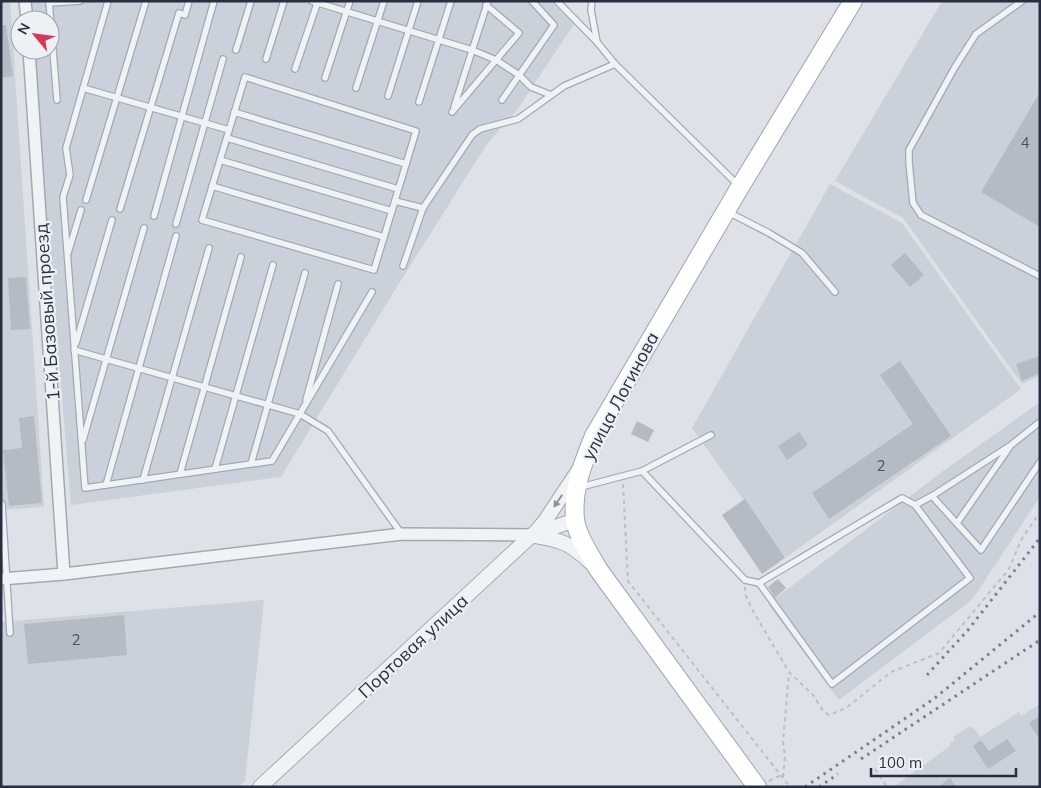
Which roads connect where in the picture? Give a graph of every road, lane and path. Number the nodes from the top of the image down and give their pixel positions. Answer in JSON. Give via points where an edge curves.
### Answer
{"nodes":[{"id":1,"x":80,"y":1,"type":"edge"},
{"id":2,"x":108,"y":1,"type":"edge"},
{"id":3,"x":146,"y":1,"type":"edge"},
{"id":4,"x":189,"y":1,"type":"edge"},
{"id":5,"x":214,"y":1,"type":"edge"},
{"id":6,"x":251,"y":1,"type":"edge"},
{"id":7,"x":284,"y":1,"type":"edge"},
{"id":8,"x":350,"y":1,"type":"edge"},
{"id":9,"x":384,"y":1,"type":"edge"},
{"id":10,"x":418,"y":1,"type":"edge"},
{"id":11,"x":451,"y":1,"type":"edge"},
{"id":12,"x":532,"y":1,"type":"edge"},
{"id":13,"x":557,"y":1,"type":"edge"},
{"id":14,"x":592,"y":1,"type":"edge"},
{"id":15,"x":853,"y":1,"type":"edge"},
{"id":16,"x":1022,"y":1,"type":"edge"},
{"id":17,"x":49,"y":2,"type":"edge"},
{"id":18,"x":316,"y":2,"type":"edge"},
{"id":19,"x":487,"y":3,"type":"edge"},
{"id":20,"x":347,"y":12,"type":"junction"},
{"id":21,"x":378,"y":21,"type":"junction"},
{"id":22,"x":409,"y":30,"type":"junction"},
{"id":23,"x":439,"y":40,"type":"junction"},
{"id":24,"x":597,"y":42,"type":"junction"},
{"id":25,"x":236,"y":50,"type":"dead end"},
{"id":26,"x":472,"y":50,"type":"junction"},
{"id":27,"x":223,"y":59,"type":"dead end"},
{"id":28,"x":30,"y":60,"type":"edge"},
{"id":29,"x":266,"y":60,"type":"dead end"},
{"id":30,"x":496,"y":60,"type":"junction"},
{"id":31,"x":615,"y":64,"type":"junction"},
{"id":32,"x":295,"y":69,"type":"dead end"},
{"id":33,"x":518,"y":75,"type":"junction"},
{"id":34,"x":325,"y":78,"type":"dead end"},
{"id":35,"x":83,"y":88,"type":"junction"},
{"id":36,"x":356,"y":88,"type":"dead end"},
{"id":37,"x":551,"y":95,"type":"junction"},
{"id":38,"x":388,"y":96,"type":"dead end"},
{"id":39,"x":117,"y":98,"type":"junction"},
{"id":40,"x":56,"y":100,"type":"dead end"},
{"id":41,"x":502,"y":100,"type":"dead end"},
{"id":42,"x":419,"y":102,"type":"dead end"},
{"id":43,"x":151,"y":108,"type":"junction"},
{"id":44,"x":234,"y":112,"type":"junction"},
{"id":45,"x":182,"y":116,"type":"junction"},
{"id":46,"x":205,"y":123,"type":"junction"},
{"id":47,"x":229,"y":130,"type":"junction"},
{"id":48,"x":226,"y":138,"type":"junction"},
{"id":49,"x":220,"y":160,"type":"junction"},
{"id":50,"x":406,"y":164,"type":"junction"},
{"id":51,"x":212,"y":186,"type":"junction"},
{"id":52,"x":740,"y":187,"type":"junction"},
{"id":53,"x":398,"y":189,"type":"junction"},
{"id":54,"x":86,"y":200,"type":"dead end"},
{"id":55,"x":395,"y":201,"type":"junction"},
{"id":56,"x":423,"y":208,"type":"junction"},
{"id":57,"x":120,"y":209,"type":"dead end"},
{"id":58,"x":81,"y":210,"type":"dead end"},
{"id":59,"x":392,"y":211,"type":"junction"},
{"id":60,"x":726,"y":211,"type":"junction"},
{"id":61,"x":154,"y":216,"type":"dead end"},
{"id":62,"x":112,"y":220,"type":"dead end"},
{"id":63,"x":176,"y":224,"type":"dead end"},
{"id":64,"x":144,"y":228,"type":"dead end"},
{"id":65,"x":176,"y":236,"type":"dead end"},
{"id":66,"x":384,"y":237,"type":"junction"},
{"id":67,"x":209,"y":248,"type":"dead end"},
{"id":68,"x":67,"y":257,"type":"junction"},
{"id":69,"x":241,"y":257,"type":"dead end"},
{"id":70,"x":273,"y":265,"type":"dead end"},
{"id":71,"x":403,"y":266,"type":"dead end"},
{"id":72,"x":305,"y":273,"type":"dead end"},
{"id":73,"x":1040,"y":276,"type":"edge"},
{"id":74,"x":338,"y":284,"type":"dead end"},
{"id":75,"x":372,"y":292,"type":"dead end"},
{"id":76,"x":836,"y":292,"type":"dead end"},
{"id":77,"x":74,"y":349,"type":"junction"},
{"id":78,"x":106,"y":359,"type":"junction"},
{"id":79,"x":139,"y":368,"type":"junction"},
{"id":80,"x":172,"y":378,"type":"junction"},
{"id":81,"x":204,"y":387,"type":"junction"},
{"id":82,"x":236,"y":396,"type":"junction"},
{"id":83,"x":268,"y":405,"type":"junction"},
{"id":84,"x":304,"y":408,"type":"junction"},
{"id":85,"x":300,"y":414,"type":"junction"},
{"id":86,"x":1040,"y":422,"type":"edge"},
{"id":87,"x":711,"y":435,"type":"dead end"},
{"id":88,"x":82,"y":444,"type":"junction"},
{"id":89,"x":1011,"y":445,"type":"junction"},
{"id":90,"x":1040,"y":462,"type":"edge"},
{"id":91,"x":251,"y":464,"type":"junction"},
{"id":92,"x":582,"y":465,"type":"junction"},
{"id":93,"x":215,"y":469,"type":"junction"},
{"id":94,"x":642,"y":472,"type":"junction"},
{"id":95,"x":180,"y":474,"type":"junction"},
{"id":96,"x":623,"y":476,"type":"junction"},
{"id":97,"x":143,"y":480,"type":"junction"},
{"id":98,"x":106,"y":486,"type":"junction"},
{"id":99,"x":576,"y":488,"type":"junction"},
{"id":100,"x":932,"y":496,"type":"junction"},
{"id":101,"x":2,"y":504,"type":"edge"},
{"id":102,"x":915,"y":505,"type":"junction"},
{"id":103,"x":1040,"y":512,"type":"edge"},
{"id":104,"x":575,"y":520,"type":"junction"},
{"id":105,"x":957,"y":523,"type":"junction"},
{"id":106,"x":402,"y":534,"type":"junction"},
{"id":107,"x":532,"y":535,"type":"junction"},
{"id":108,"x":598,"y":569,"type":"junction"},
{"id":109,"x":64,"y":574,"type":"junction"},
{"id":110,"x":4,"y":579,"type":"edge"},
{"id":111,"x":759,"y":583,"type":"junction"},
{"id":112,"x":10,"y":633,"type":"dead end"},
{"id":113,"x":939,"y":653,"type":"dead end"},
{"id":114,"x":789,"y":672,"type":"dead end"},
{"id":115,"x":875,"y":769,"type":"dead end"},
{"id":116,"x":781,"y":775,"type":"junction"},
{"id":117,"x":783,"y":778,"type":"junction"},
{"id":118,"x":761,"y":785,"type":"edge"},
{"id":119,"x":260,"y":787,"type":"edge"},
{"id":120,"x":790,"y":787,"type":"edge"},
{"id":121,"x":887,"y":787,"type":"edge"}],
"edges":[{"from":1,"to":17,"type":"lane"},
{"from":2,"to":35,"type":"lane"},
{"from":3,"to":39,"type":"lane"},
{"from":4,"to":43,"type":"lane","via":[[185,15],[179,14]]},
{"from":5,"to":45,"type":"lane"},
{"from":6,"to":25,"type":"lane"},
{"from":7,"to":29,"type":"lane"},
{"from":8,"to":20,"type":"lane"},
{"from":9,"to":21,"type":"lane"},
{"from":10,"to":22,"type":"lane"},
{"from":11,"to":23,"type":"lane"},
{"from":12,"to":33,"type":"lane","via":[[554,24]]},
{"from":13,"to":24,"type":"lane"},
{"from":14,"to":24,"type":"lane"},
{"from":15,"to":52,"type":"main road","name":"улица Логинова"},
{"from":16,"to":73,"type":"lane","via":[[976,34],[909,150],[909,162],[914,204],[921,215]]},
{"from":17,"to":40,"type":"lane"},
{"from":18,"to":20,"type":"lane"},
{"from":18,"to":32,"type":"lane"},
{"from":19,"to":26,"type":"lane"},
{"from":19,"to":30,"type":"lane","via":[[519,33]]},
{"from":20,"to":21,"type":"lane"},
{"from":20,"to":34,"type":"lane"},
{"from":21,"to":22,"type":"lane"},
{"from":21,"to":36,"type":"lane"},
{"from":22,"to":23,"type":"lane"},
{"from":22,"to":38,"type":"lane"},
{"from":23,"to":26,"type":"lane"},
{"from":23,"to":42,"type":"lane"},
{"from":24,"to":31,"type":"lane"},
{"from":26,"to":30,"type":"lane"},
{"from":26,"to":30,"type":"lane","via":[[452,112]]},
{"from":27,"to":46,"type":"lane"},
{"from":28,"to":109,"type":"street","name":"1-й Базовый проезд"},
{"from":30,"to":33,"type":"lane"},
{"from":31,"to":37,"type":"lane"},
{"from":31,"to":52,"type":"lane"},
{"from":33,"to":37,"type":"lane","via":[[531,87]]},
{"from":33,"to":41,"type":"lane"},
{"from":35,"to":39,"type":"lane"},
{"from":35,"to":68,"type":"lane","via":[[66,148],[70,176],[62,197]]},
{"from":37,"to":56,"type":"lane","via":[[518,119],[472,135]]},
{"from":39,"to":43,"type":"lane"},
{"from":39,"to":54,"type":"lane"},
{"from":43,"to":45,"type":"lane"},
{"from":43,"to":57,"type":"lane"},
{"from":44,"to":47,"type":"lane"},
{"from":44,"to":50,"type":"lane"},
{"from":44,"to":50,"type":"lane","via":[[245,77],[416,131]]},
{"from":45,"to":46,"type":"lane"},
{"from":45,"to":61,"type":"lane"},
{"from":46,"to":47,"type":"lane"},
{"from":46,"to":63,"type":"lane"},
{"from":47,"to":48,"type":"lane"},
{"from":48,"to":49,"type":"lane"},
{"from":48,"to":53,"type":"lane"},
{"from":49,"to":51,"type":"lane"},
{"from":49,"to":59,"type":"lane"},
{"from":50,"to":53,"type":"lane"},
{"from":51,"to":66,"type":"lane"},
{"from":51,"to":66,"type":"lane","via":[[202,220],[374,270]]},
{"from":52,"to":60,"type":"main road","name":"улица Логинова"},
{"from":53,"to":55,"type":"lane"},
{"from":55,"to":56,"type":"lane"},
{"from":55,"to":59,"type":"lane"},
{"from":56,"to":71,"type":"lane"},
{"from":58,"to":68,"type":"lane"},
{"from":59,"to":66,"type":"lane"},
{"from":60,"to":76,"type":"lane","via":[[802,253]]},
{"from":60,"to":92,"type":"main road","name":"улица Логинова","via":[[594,436]]},
{"from":62,"to":77,"type":"lane"},
{"from":64,"to":78,"type":"lane"},
{"from":65,"to":79,"type":"lane"},
{"from":67,"to":80,"type":"lane"},
{"from":68,"to":77,"type":"lane"},
{"from":69,"to":81,"type":"lane"},
{"from":70,"to":82,"type":"lane"},
{"from":72,"to":83,"type":"lane"},
{"from":74,"to":84,"type":"lane"},
{"from":75,"to":84,"type":"lane"},
{"from":77,"to":78,"type":"lane"},
{"from":77,"to":88,"type":"lane"},
{"from":78,"to":79,"type":"lane"},
{"from":78,"to":88,"type":"lane"},
{"from":79,"to":80,"type":"lane"},
{"from":79,"to":98,"type":"lane"},
{"from":80,"to":81,"type":"lane"},
{"from":80,"to":97,"type":"lane"},
{"from":81,"to":82,"type":"lane"},
{"from":81,"to":95,"type":"lane"},
{"from":82,"to":83,"type":"lane"},
{"from":82,"to":93,"type":"lane"},
{"from":83,"to":85,"type":"lane"},
{"from":83,"to":91,"type":"lane"},
{"from":84,"to":85,"type":"lane"},
{"from":85,"to":91,"type":"lane","via":[[272,461]]},
{"from":85,"to":106,"type":"lane","via":[[328,431]]},
{"from":86,"to":89,"type":"lane"},
{"from":87,"to":94,"type":"lane"},
{"from":88,"to":98,"type":"lane","via":[[85,488]]},
{"from":89,"to":100,"type":"lane"},
{"from":89,"to":105,"type":"lane"},
{"from":90,"to":105,"type":"lane","via":[[981,550]]},
{"from":91,"to":93,"type":"lane"},
{"from":92,"to":99,"type":"main road","name":"улица Логинова"},
{"from":92,"to":107,"type":"street","one_way":true},
{"from":93,"to":95,"type":"lane"},
{"from":94,"to":96,"type":"lane"},
{"from":94,"to":111,"type":"lane","via":[[745,580]]},
{"from":95,"to":97,"type":"lane"},
{"from":96,"to":99,"type":"lane"},
{"from":96,"to":116,"type":"path","via":[[628,581]]},
{"from":97,"to":98,"type":"lane"},
{"from":99,"to":104,"type":"main road","name":"улица Логинова"},
{"from":100,"to":102,"type":"lane"},
{"from":100,"to":105,"type":"lane"},
{"from":101,"to":110,"type":"lane"},
{"from":102,"to":111,"type":"lane","via":[[902,498]]},
{"from":102,"to":111,"type":"lane","via":[[970,578],[832,684]]},
{"from":103,"to":113,"type":"path","via":[[1021,540],[1009,569]]},
{"from":104,"to":107,"type":"street","name":"Портовая улица"},
{"from":104,"to":108,"type":"main road","name":"улица Логинова"},
{"from":106,"to":107,"type":"street"},
{"from":106,"to":109,"type":"street"},
{"from":107,"to":108,"type":"street","via":[[556,539],[574,547]]},
{"from":107,"to":119,"type":"street","name":"Портовая улица"},
{"from":108,"to":118,"type":"main road","name":"улица Логинова"},
{"from":109,"to":110,"type":"street"},
{"from":110,"to":112,"type":"lane"},
{"from":114,"to":117,"type":"path"},
{"from":115,"to":121,"type":"path"},
{"from":116,"to":117,"type":"path"},
{"from":116,"to":118,"type":"path"},
{"from":117,"to":120,"type":"path"}]}
